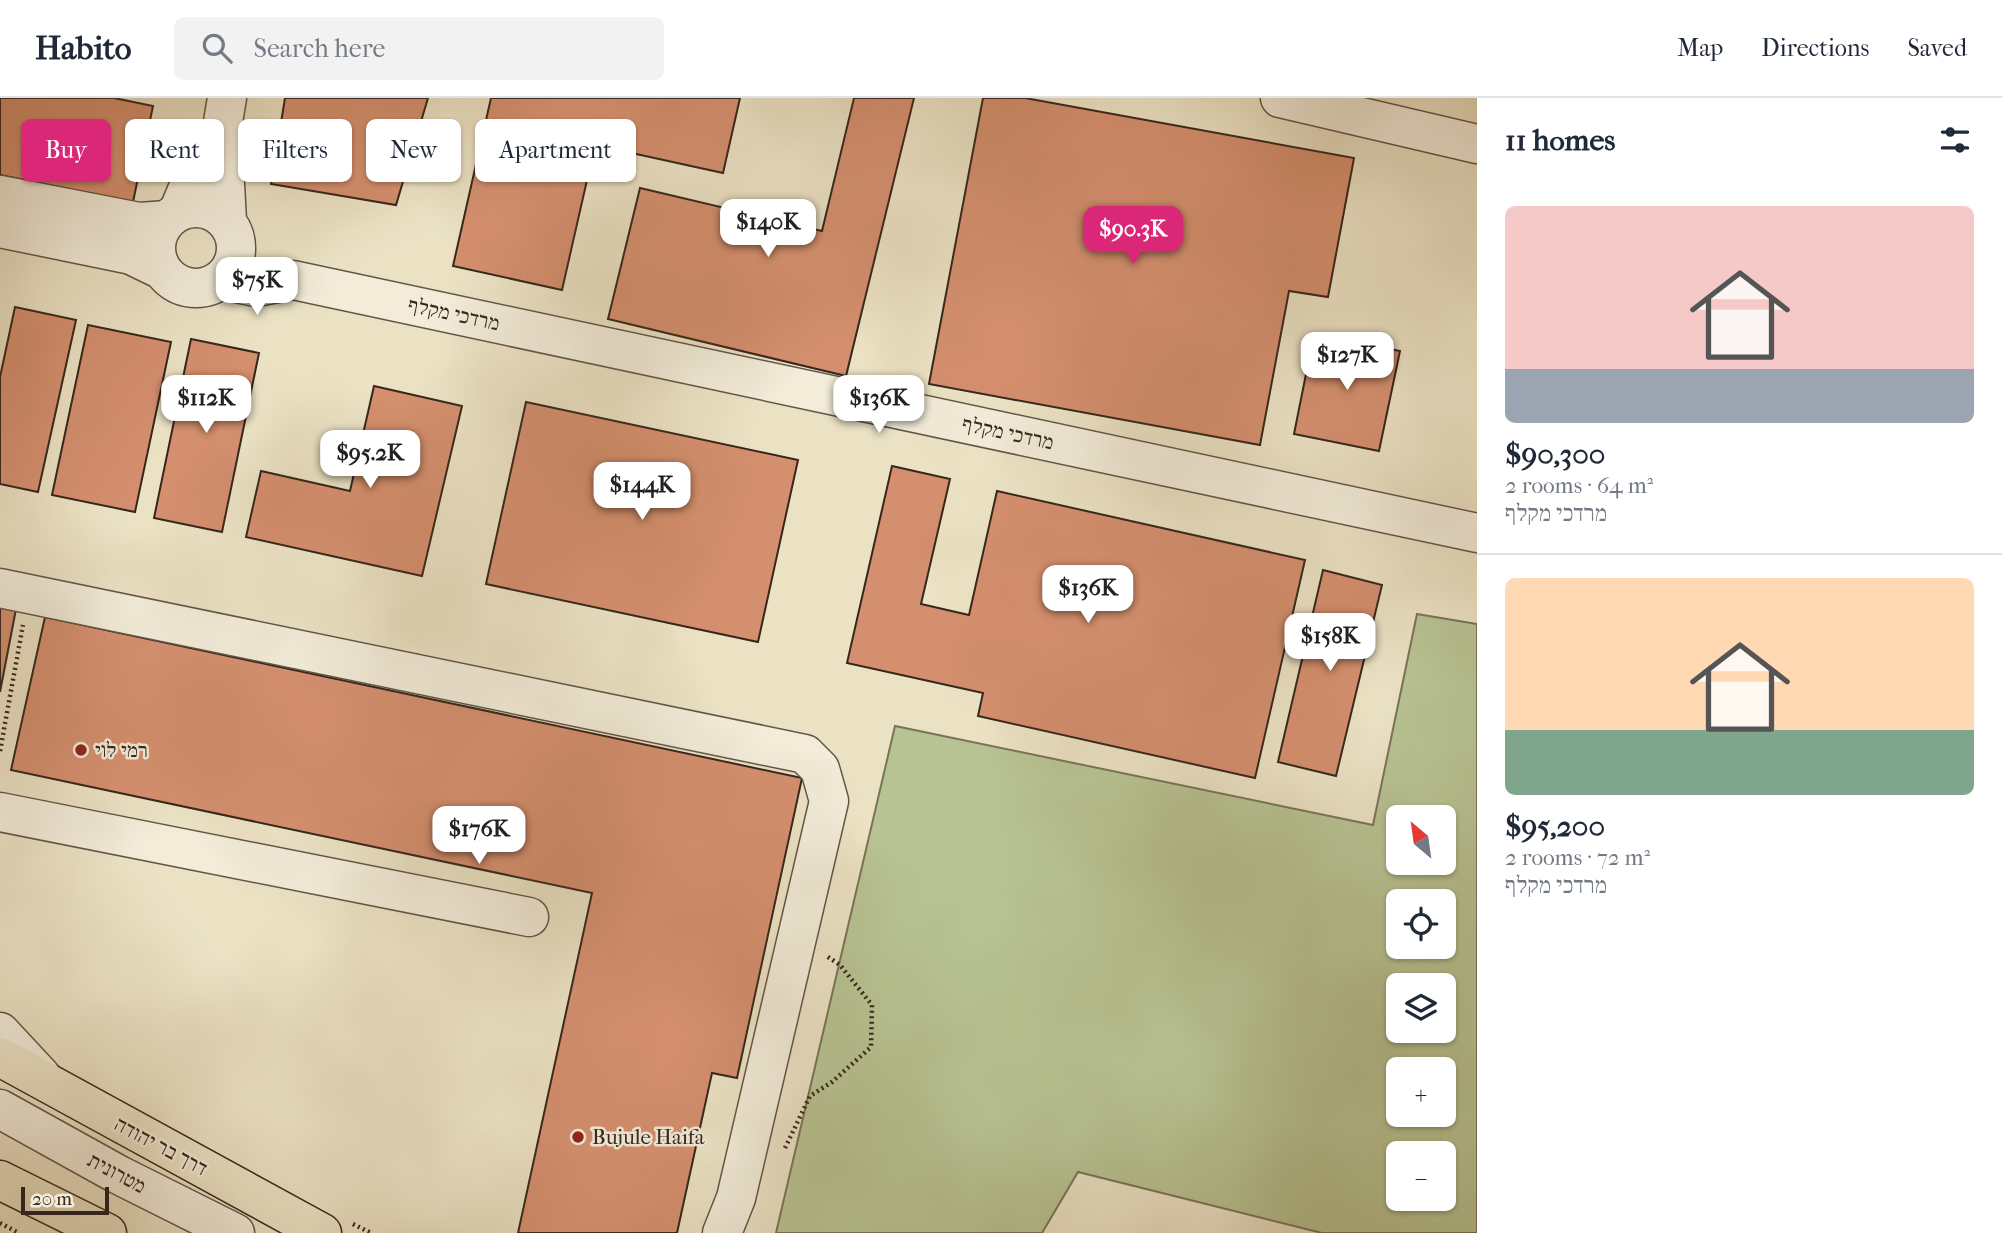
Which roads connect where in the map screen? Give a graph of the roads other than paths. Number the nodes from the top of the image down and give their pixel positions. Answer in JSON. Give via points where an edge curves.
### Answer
{"nodes":[{"id":1,"x":1280,"y":98,"type":"edge"},
{"id":2,"x":224,"y":113,"type":"edge"},
{"id":3,"x":1477,"y":144,"type":"edge"},
{"id":4,"x":0,"y":195,"type":"edge"},
{"id":5,"x":172,"y":216,"type":"junction"},
{"id":6,"x":230,"y":227,"type":"junction"},
{"id":7,"x":0,"y":228,"type":"edge"},
{"id":8,"x":162,"y":270,"type":"junction"},
{"id":9,"x":221,"y":280,"type":"junction"},
{"id":10,"x":293,"y":280,"type":"junction"},
{"id":11,"x":1477,"y":533,"type":"edge"},
{"id":12,"x":15,"y":591,"type":"edge"},
{"id":13,"x":0,"y":812,"type":"edge"},
{"id":14,"x":529,"y":917,"type":"dead end"},
{"id":15,"x":0,"y":1032,"type":"edge"},
{"id":16,"x":0,"y":1057,"type":"edge"},
{"id":17,"x":52,"y":1087,"type":"junction"},
{"id":18,"x":0,"y":1109,"type":"edge"},
{"id":19,"x":0,"y":1180,"type":"edge"},
{"id":20,"x":107,"y":1233,"type":"edge"},
{"id":21,"x":235,"y":1233,"type":"edge"},
{"id":22,"x":322,"y":1233,"type":"edge"},
{"id":23,"x":722,"y":1233,"type":"edge"}],
"edges":[{"from":1,"to":3,"type":"street"},
{"from":2,"to":5,"type":"street"},
{"from":2,"to":6,"type":"street"},
{"from":4,"to":5,"type":"street","via":[[139,222]]},
{"from":5,"to":6,"type":"street","via":[[204,208]]},
{"from":5,"to":8,"type":"street","via":[[155,244]]},
{"from":6,"to":9,"type":"street","via":[[236,258]]},
{"from":6,"to":10,"type":"street","name":"מרדכי מקלף"},
{"from":7,"to":8,"type":"street","via":[[131,255]]},
{"from":8,"to":9,"type":"street","via":[[182,286],[196,289]]},
{"from":9,"to":10,"type":"street","name":"מרדכי מקלף","via":[[256,287]]},
{"from":10,"to":11,"type":"street","name":"מרדכי מקלף"},
{"from":12,"to":23,"type":"street","via":[[805,754],[820,769],[829,801],[736,1198]]},
{"from":13,"to":14,"type":"street"},
{"from":15,"to":17,"type":"street"},
{"from":16,"to":17,"type":"main road","name":"דרך בר יהודה"},
{"from":17,"to":22,"type":"main road","name":"דרך בר יהודה"},
{"from":18,"to":21,"type":"street","name":"מטרונית"},
{"from":19,"to":20,"type":"main road"}]}
